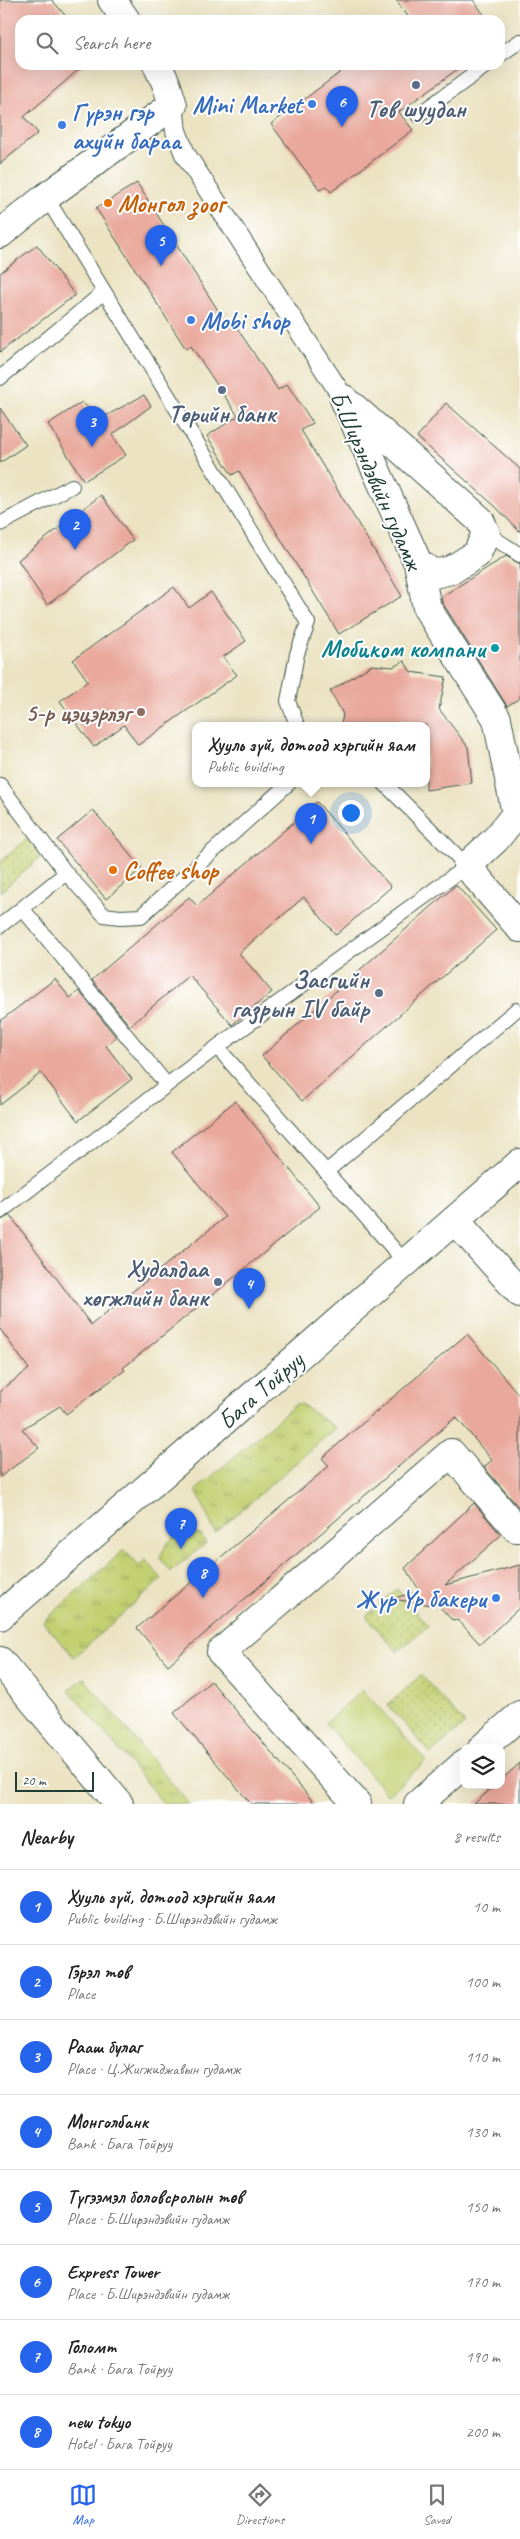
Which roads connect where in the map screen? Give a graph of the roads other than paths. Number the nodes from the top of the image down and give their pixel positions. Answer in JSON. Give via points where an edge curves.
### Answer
{"nodes":[{"id":1,"x":112,"y":0,"type":"edge"},
{"id":2,"x":122,"y":15,"type":"edge"},
{"id":3,"x":520,"y":41,"type":"edge"},
{"id":4,"x":505,"y":52,"type":"edge"},
{"id":5,"x":160,"y":70,"type":"edge"},
{"id":6,"x":480,"y":70,"type":"edge"},
{"id":7,"x":173,"y":105,"type":"junction"},
{"id":8,"x":418,"y":115,"type":"dead end"},
{"id":9,"x":46,"y":197,"type":"junction"},
{"id":10,"x":0,"y":234,"type":"edge"},
{"id":11,"x":104,"y":292,"type":"junction"},
{"id":12,"x":0,"y":378,"type":"edge"},
{"id":13,"x":344,"y":399,"type":"junction"},
{"id":14,"x":72,"y":486,"type":"dead end"},
{"id":15,"x":0,"y":524,"type":"edge"},
{"id":16,"x":486,"y":533,"type":"junction"},
{"id":17,"x":520,"y":555,"type":"edge"},
{"id":18,"x":418,"y":563,"type":"junction"},
{"id":19,"x":296,"y":722,"type":"edge"},
{"id":20,"x":0,"y":785,"type":"edge"},
{"id":21,"x":285,"y":787,"type":"edge"},
{"id":22,"x":388,"y":787,"type":"edge"},
{"id":23,"x":518,"y":813,"type":"edge"},
{"id":24,"x":467,"y":866,"type":"junction"},
{"id":25,"x":66,"y":873,"type":"junction"},
{"id":26,"x":22,"y":908,"type":"junction"},
{"id":27,"x":0,"y":926,"type":"edge"},
{"id":28,"x":520,"y":928,"type":"edge"},
{"id":29,"x":516,"y":1010,"type":"dead end"},
{"id":30,"x":217,"y":1047,"type":"junction"},
{"id":31,"x":167,"y":1085,"type":"junction"},
{"id":32,"x":520,"y":1163,"type":"edge"},
{"id":33,"x":326,"y":1172,"type":"junction"},
{"id":34,"x":0,"y":1212,"type":"edge"},
{"id":35,"x":455,"y":1220,"type":"junction"},
{"id":36,"x":406,"y":1262,"type":"junction"},
{"id":37,"x":520,"y":1293,"type":"edge"},
{"id":38,"x":520,"y":1528,"type":"edge"},
{"id":39,"x":0,"y":1616,"type":"edge"},
{"id":40,"x":0,"y":1661,"type":"edge"},
{"id":41,"x":520,"y":1715,"type":"edge"},
{"id":42,"x":487,"y":1744,"type":"edge"},
{"id":43,"x":460,"y":1767,"type":"edge"},
{"id":44,"x":119,"y":1804,"type":"edge"},
{"id":45,"x":358,"y":1804,"type":"edge"},
{"id":46,"x":418,"y":1804,"type":"edge"}],
"edges":[{"from":1,"to":2,"type":"street"},
{"from":3,"to":4,"type":"lane"},
{"from":5,"to":7,"type":"street"},
{"from":6,"to":8,"type":"lane"},
{"from":7,"to":9,"type":"street"},
{"from":7,"to":13,"type":"street","name":"Б.Ширэндэвийн гудамж","via":[[176,131],[185,154]]},
{"from":9,"to":10,"type":"street"},
{"from":9,"to":11,"type":"lane"},
{"from":11,"to":12,"type":"lane"},
{"from":11,"to":19,"type":"lane","via":[[308,623],[297,654],[288,701]]},
{"from":13,"to":16,"type":"street","via":[[480,520]]},
{"from":13,"to":18,"type":"street","name":"Б.Ширэндэвийн гудамж"},
{"from":14,"to":15,"type":"lane"},
{"from":16,"to":17,"type":"lane"},
{"from":16,"to":18,"type":"street","via":[[477,554],[451,570],[434,574]]},
{"from":18,"to":23,"type":"street","name":"Б.Ширэндэвийн гудамж","via":[[427,608],[496,719]]},
{"from":20,"to":25,"type":"lane"},
{"from":21,"to":25,"type":"lane","via":[[141,916],[104,915]]},
{"from":22,"to":24,"type":"lane"},
{"from":23,"to":24,"type":"street","name":"Б.Ширэндэвийн гудамж"},
{"from":24,"to":28,"type":"street"},
{"from":24,"to":30,"type":"lane"},
{"from":25,"to":26,"type":"lane"},
{"from":26,"to":27,"type":"lane"},
{"from":26,"to":31,"type":"lane"},
{"from":29,"to":33,"type":"lane"},
{"from":30,"to":31,"type":"lane"},
{"from":30,"to":33,"type":"lane"},
{"from":31,"to":34,"type":"lane"},
{"from":32,"to":35,"type":"street","name":"Бага Тойруу"},
{"from":33,"to":36,"type":"lane"},
{"from":35,"to":36,"type":"street","name":"Бага Тойруу"},
{"from":35,"to":37,"type":"street"},
{"from":36,"to":39,"type":"street","name":"Бага Тойруу"},
{"from":38,"to":45,"type":"street","via":[[516,1528],[451,1454],[222,1652]]},
{"from":40,"to":44,"type":"street"},
{"from":41,"to":42,"type":"street"},
{"from":43,"to":46,"type":"street"}]}
